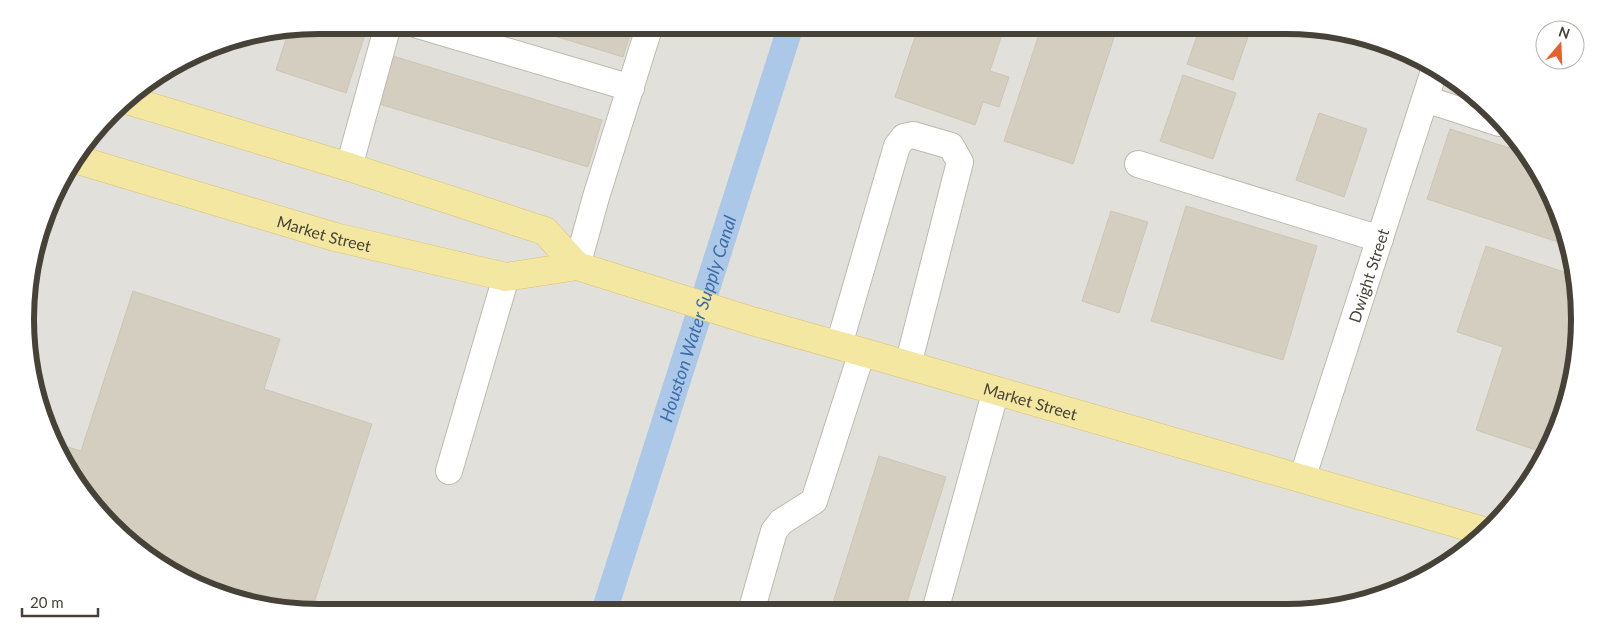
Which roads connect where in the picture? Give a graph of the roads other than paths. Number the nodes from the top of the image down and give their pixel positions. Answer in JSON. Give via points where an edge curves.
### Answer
{"nodes":[{"id":1,"x":386,"y":34,"type":"edge"},
{"id":2,"x":448,"y":34,"type":"edge"},
{"id":3,"x":647,"y":34,"type":"edge"},
{"id":4,"x":1433,"y":75,"type":"edge"},
{"id":5,"x":631,"y":88,"type":"junction"},
{"id":6,"x":1425,"y":99,"type":"junction"},
{"id":7,"x":134,"y":102,"type":"edge"},
{"id":8,"x":1490,"y":119,"type":"edge"},
{"id":9,"x":82,"y":161,"type":"edge"},
{"id":10,"x":1138,"y":164,"type":"dead end"},
{"id":11,"x":349,"y":167,"type":"junction"},
{"id":12,"x":1380,"y":239,"type":"junction"},
{"id":13,"x":577,"y":266,"type":"junction"},
{"id":14,"x":506,"y":277,"type":"junction"},
{"id":15,"x":850,"y":348,"type":"junction"},
{"id":16,"x":908,"y":365,"type":"junction"},
{"id":17,"x":996,"y":390,"type":"junction"},
{"id":18,"x":449,"y":471,"type":"dead end"},
{"id":19,"x":1302,"y":480,"type":"junction"},
{"id":20,"x":1478,"y":529,"type":"edge"},
{"id":21,"x":753,"y":604,"type":"edge"},
{"id":22,"x":937,"y":604,"type":"edge"}],
"edges":[{"from":1,"to":11,"type":"street"},
{"from":2,"to":5,"type":"street"},
{"from":3,"to":5,"type":"street"},
{"from":4,"to":6,"type":"street","name":"Dwight Street"},
{"from":5,"to":13,"type":"street"},
{"from":6,"to":8,"type":"street"},
{"from":6,"to":12,"type":"street","name":"Dwight Street"},
{"from":7,"to":11,"type":"main road"},
{"from":9,"to":14,"type":"main road","name":"Market Street","via":[[335,237]]},
{"from":10,"to":12,"type":"street"},
{"from":11,"to":13,"type":"main road","via":[[545,231]]},
{"from":12,"to":19,"type":"street","name":"Dwight Street"},
{"from":13,"to":14,"type":"main road","name":"Market Street"},
{"from":13,"to":15,"type":"main road","name":"Market Street"},
{"from":14,"to":18,"type":"street"},
{"from":15,"to":16,"type":"main road","name":"Market Street"},
{"from":15,"to":16,"type":"street","via":[[897,146],[904,137],[913,135],[950,146],[960,162]]},
{"from":15,"to":21,"type":"street","via":[[814,501],[781,522],[774,531]]},
{"from":16,"to":17,"type":"main road","name":"Market Street"},
{"from":17,"to":19,"type":"main road","name":"Market Street"},
{"from":17,"to":22,"type":"street"},
{"from":19,"to":20,"type":"main road","name":"Market Street"}]}
